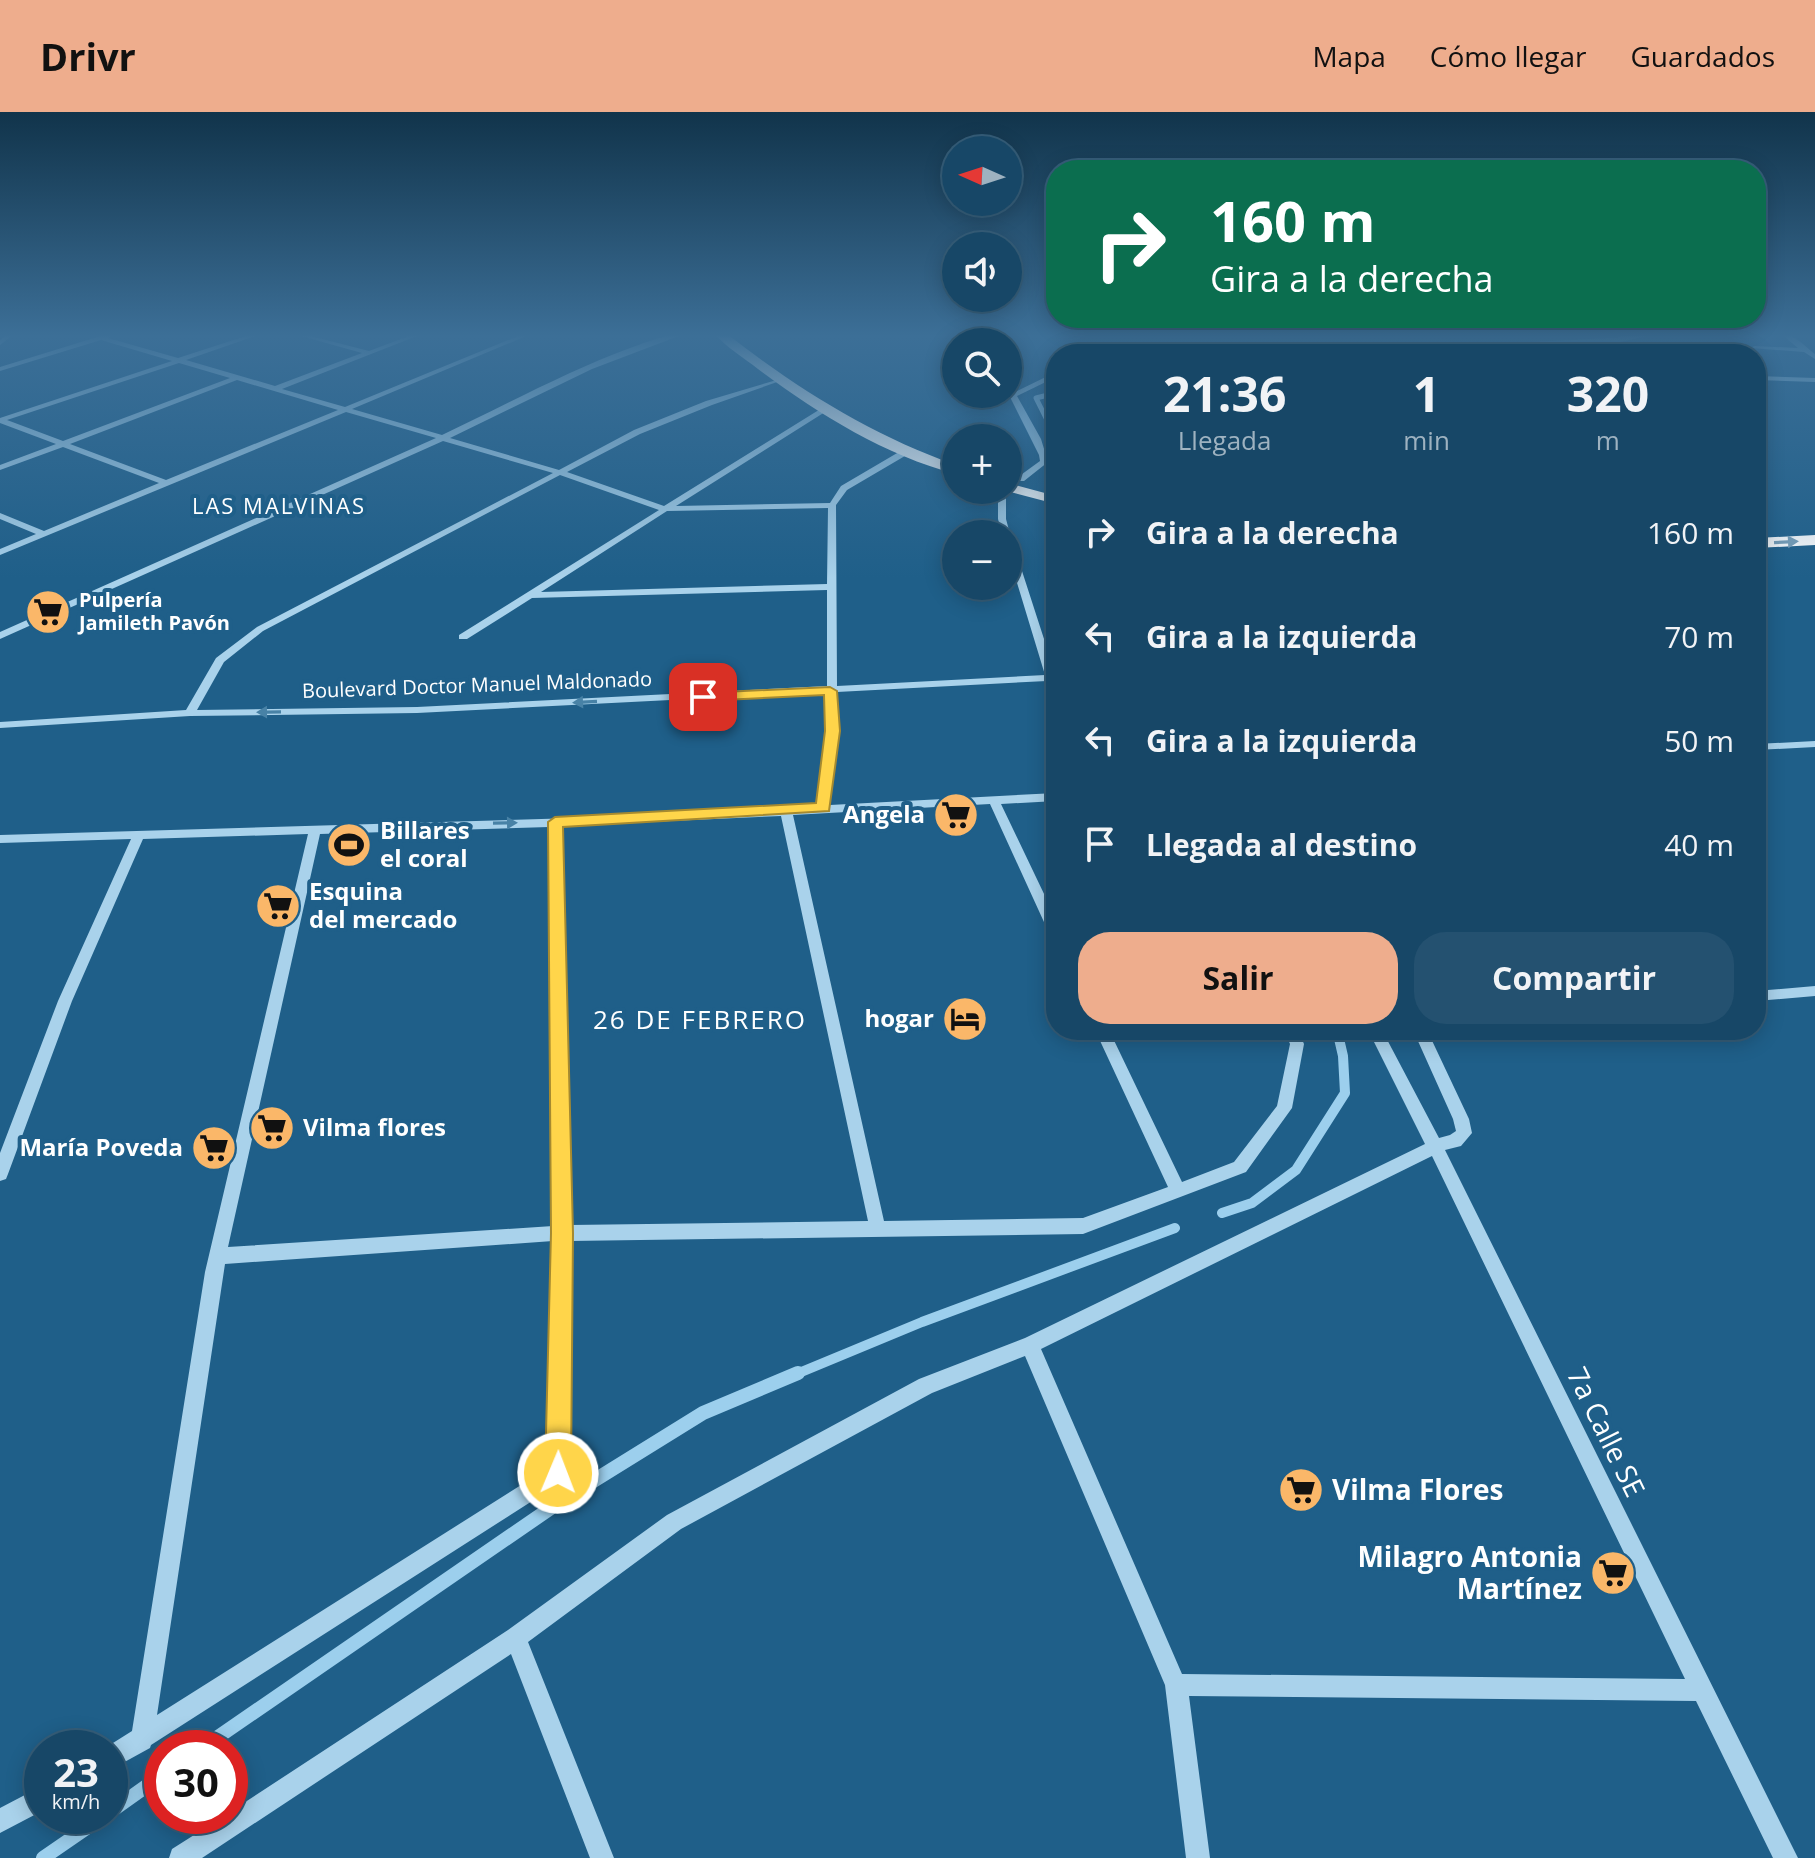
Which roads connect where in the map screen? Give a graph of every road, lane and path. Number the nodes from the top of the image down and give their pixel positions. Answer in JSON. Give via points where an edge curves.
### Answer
{"nodes":[{"id":1,"x":137,"y":415,"type":"edge"},
{"id":2,"x":331,"y":415,"type":"edge"},
{"id":3,"x":363,"y":415,"type":"edge"},
{"id":4,"x":493,"y":415,"type":"edge"},
{"id":5,"x":678,"y":415,"type":"edge"},
{"id":6,"x":813,"y":415,"type":"edge"},
{"id":7,"x":833,"y":415,"type":"edge"},
{"id":8,"x":858,"y":415,"type":"edge"},
{"id":9,"x":1022,"y":415,"type":"edge"},
{"id":10,"x":0,"y":420,"type":"edge"},
{"id":11,"x":443,"y":439,"type":"junction"},
{"id":12,"x":63,"y":444,"type":"junction"},
{"id":13,"x":907,"y":451,"type":"junction"},
{"id":14,"x":942,"y":453,"type":"edge"},
{"id":15,"x":942,"y":465,"type":"edge"},
{"id":16,"x":0,"y":468,"type":"edge"},
{"id":17,"x":562,"y":473,"type":"junction"},
{"id":18,"x":1022,"y":474,"type":"edge"},
{"id":19,"x":1022,"y":482,"type":"edge"},
{"id":20,"x":166,"y":483,"type":"junction"},
{"id":21,"x":1022,"y":485,"type":"edge"},
{"id":22,"x":1046,"y":486,"type":"edge"},
{"id":23,"x":1046,"y":495,"type":"edge"},
{"id":24,"x":832,"y":505,"type":"junction"},
{"id":25,"x":665,"y":509,"type":"junction"},
{"id":26,"x":0,"y":516,"type":"edge"},
{"id":27,"x":1815,"y":527,"type":"edge"},
{"id":28,"x":1766,"y":529,"type":"edge"},
{"id":29,"x":44,"y":534,"type":"junction"},
{"id":30,"x":1815,"y":540,"type":"edge"},
{"id":31,"x":1766,"y":542,"type":"edge"},
{"id":32,"x":0,"y":552,"type":"edge"},
{"id":33,"x":1022,"y":585,"type":"edge"},
{"id":34,"x":831,"y":587,"type":"junction"},
{"id":35,"x":528,"y":595,"type":"junction"},
{"id":36,"x":0,"y":636,"type":"edge"},
{"id":37,"x":463,"y":637,"type":"dead end"},
{"id":38,"x":1046,"y":662,"type":"edge"},
{"id":39,"x":1046,"y":678,"type":"edge"},
{"id":40,"x":830,"y":691,"type":"junction"},
{"id":41,"x":190,"y":713,"type":"junction"},
{"id":42,"x":0,"y":725,"type":"edge"},
{"id":43,"x":1815,"y":744,"type":"edge"},
{"id":44,"x":1766,"y":746,"type":"edge"},
{"id":45,"x":1046,"y":797,"type":"edge"},
{"id":46,"x":993,"y":799,"type":"junction"},
{"id":47,"x":824,"y":808,"type":"junction"},
{"id":48,"x":786,"y":810,"type":"junction"},
{"id":49,"x":555,"y":822,"type":"junction"},
{"id":50,"x":315,"y":828,"type":"junction"},
{"id":51,"x":139,"y":834,"type":"junction"},
{"id":52,"x":0,"y":839,"type":"edge"},
{"id":53,"x":1046,"y":912,"type":"edge"},
{"id":54,"x":1815,"y":991,"type":"edge"},
{"id":55,"x":1766,"y":995,"type":"edge"},
{"id":56,"x":1107,"y":1040,"type":"edge"},
{"id":57,"x":1295,"y":1040,"type":"edge"},
{"id":58,"x":1380,"y":1040,"type":"edge"},
{"id":59,"x":1425,"y":1040,"type":"edge"},
{"id":60,"x":1436,"y":1146,"type":"junction"},
{"id":61,"x":0,"y":1174,"type":"edge"},
{"id":62,"x":1177,"y":1189,"type":"junction"},
{"id":63,"x":878,"y":1230,"type":"junction"},
{"id":64,"x":562,"y":1233,"type":"junction"},
{"id":65,"x":218,"y":1256,"type":"junction"},
{"id":66,"x":1030,"y":1345,"type":"junction"},
{"id":67,"x":516,"y":1638,"type":"junction"},
{"id":68,"x":1176,"y":1685,"type":"junction"},
{"id":69,"x":1700,"y":1690,"type":"junction"},
{"id":70,"x":142,"y":1740,"type":"junction"},
{"id":71,"x":128,"y":1748,"type":"edge"},
{"id":72,"x":24,"y":1808,"type":"edge"},
{"id":73,"x":0,"y":1821,"type":"edge"},
{"id":74,"x":181,"y":1858,"type":"edge"},
{"id":75,"x":602,"y":1858,"type":"edge"},
{"id":76,"x":1198,"y":1858,"type":"edge"},
{"id":77,"x":1786,"y":1858,"type":"edge"}],
"edges":[{"from":1,"to":12,"type":"street"},
{"from":2,"to":20,"type":"street"},
{"from":3,"to":11,"type":"street"},
{"from":4,"to":11,"type":"street"},
{"from":5,"to":17,"type":"street"},
{"from":6,"to":25,"type":"street"},
{"from":7,"to":13,"type":"highway"},
{"from":8,"to":14,"type":"highway"},
{"from":9,"to":18,"type":"street","via":[[1045,452],[1044,462]]},
{"from":10,"to":12,"type":"street"},
{"from":11,"to":17,"type":"street"},
{"from":11,"to":36,"type":"street"},
{"from":12,"to":16,"type":"street"},
{"from":12,"to":20,"type":"street"},
{"from":13,"to":15,"type":"highway"},
{"from":13,"to":24,"type":"street","via":[[844,488]]},
{"from":17,"to":25,"type":"street"},
{"from":17,"to":41,"type":"street","via":[[260,629],[220,660]]},
{"from":19,"to":22,"type":"highway"},
{"from":20,"to":29,"type":"street"},
{"from":21,"to":23,"type":"highway"},
{"from":24,"to":25,"type":"street"},
{"from":24,"to":34,"type":"street"},
{"from":25,"to":35,"type":"street"},
{"from":26,"to":29,"type":"street"},
{"from":27,"to":28,"type":"highway"},
{"from":29,"to":32,"type":"street"},
{"from":31,"to":30,"type":"highway","one_way":true},
{"from":33,"to":38,"type":"street"},
{"from":34,"to":35,"type":"street"},
{"from":34,"to":40,"type":"street"},
{"from":35,"to":37,"type":"street"},
{"from":39,"to":40,"type":"street","name":"Boulevard Doctor Manuel Maldonado"},
{"from":40,"to":41,"type":"street","name":"Boulevard Doctor Manuel Maldonado","one_way":true,"via":[[417,710]]},
{"from":40,"to":47,"type":"street","via":[[832,731]]},
{"from":41,"to":42,"type":"street","name":"Boulevard Doctor Manuel Maldonado"},
{"from":43,"to":44,"type":"street"},
{"from":45,"to":46,"type":"street"},
{"from":46,"to":47,"type":"street"},
{"from":46,"to":53,"type":"street"},
{"from":47,"to":48,"type":"street"},
{"from":48,"to":49,"type":"street"},
{"from":48,"to":63,"type":"street"},
{"from":50,"to":49,"type":"street","one_way":true},
{"from":49,"to":64,"type":"street"},
{"from":50,"to":51,"type":"street"},
{"from":50,"to":65,"type":"street"},
{"from":51,"to":52,"type":"street"},
{"from":51,"to":61,"type":"street","via":[[65,1001]]},
{"from":54,"to":55,"type":"street"},
{"from":56,"to":62,"type":"street"},
{"from":57,"to":62,"type":"street","via":[[1284,1108],[1240,1167]]},
{"from":58,"to":60,"type":"street","name":"7a Calle SE"},
{"from":59,"to":60,"type":"street","via":[[1464,1133]]},
{"from":60,"to":66,"type":"street"},
{"from":60,"to":69,"type":"street","name":"7a Calle SE"},
{"from":62,"to":63,"type":"street","via":[[1083,1226]]},
{"from":63,"to":64,"type":"street"},
{"from":64,"to":65,"type":"street"},
{"from":64,"to":70,"type":"street","via":[[558,1473]]},
{"from":65,"to":70,"type":"street"},
{"from":66,"to":67,"type":"street","via":[[926,1386],[674,1522]]},
{"from":66,"to":68,"type":"street"},
{"from":67,"to":74,"type":"street"},
{"from":67,"to":75,"type":"street"},
{"from":68,"to":69,"type":"street"},
{"from":68,"to":76,"type":"street"},
{"from":69,"to":77,"type":"street","name":"7a Calle SE"},
{"from":70,"to":71,"type":"street"},
{"from":72,"to":73,"type":"street"}]}
